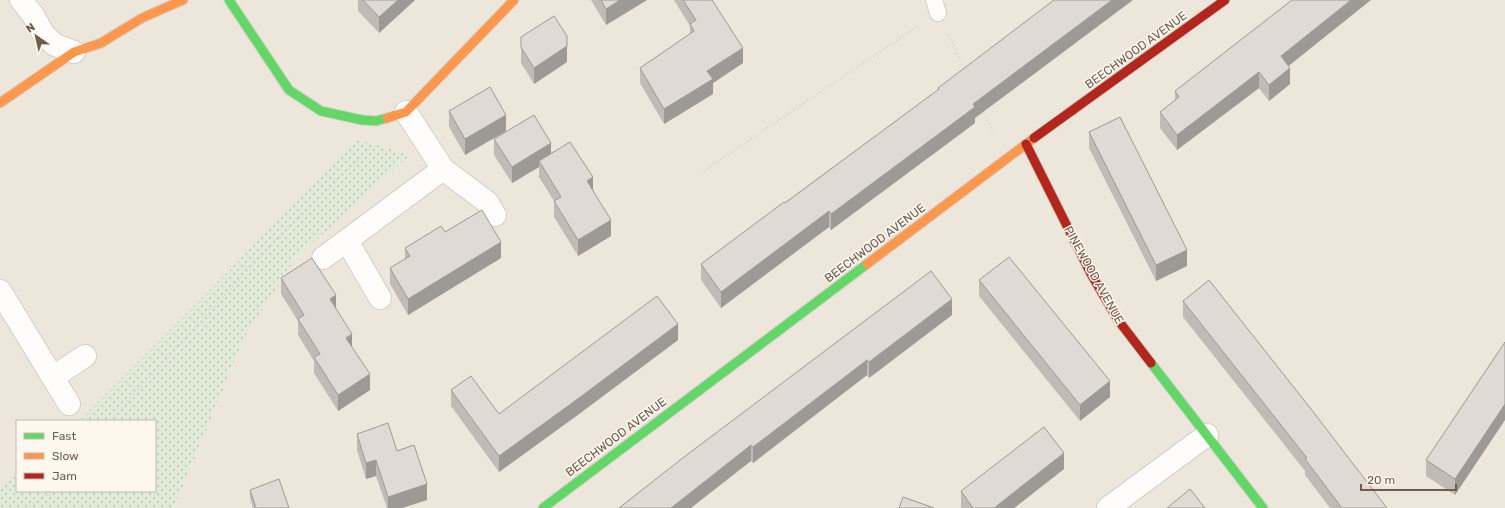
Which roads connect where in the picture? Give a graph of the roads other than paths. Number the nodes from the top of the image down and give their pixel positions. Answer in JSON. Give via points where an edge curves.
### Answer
{"nodes":[{"id":1,"x":21,"y":0,"type":"edge"},
{"id":2,"x":183,"y":0,"type":"edge"},
{"id":3,"x":229,"y":0,"type":"edge"},
{"id":4,"x":514,"y":0,"type":"edge"},
{"id":5,"x":1225,"y":0,"type":"edge"},
{"id":6,"x":74,"y":52,"type":"junction"},
{"id":7,"x":0,"y":102,"type":"edge"},
{"id":8,"x":406,"y":112,"type":"junction"},
{"id":9,"x":1026,"y":144,"type":"junction"},
{"id":10,"x":443,"y":169,"type":"junction"},
{"id":11,"x":495,"y":215,"type":"dead end"},
{"id":12,"x":347,"y":241,"type":"junction"},
{"id":13,"x":322,"y":258,"type":"dead end"},
{"id":14,"x":0,"y":292,"type":"edge"},
{"id":15,"x":380,"y":298,"type":"dead end"},
{"id":16,"x":86,"y":356,"type":"dead end"},
{"id":17,"x":53,"y":377,"type":"junction"},
{"id":18,"x":69,"y":404,"type":"dead end"},
{"id":19,"x":1207,"y":435,"type":"junction"},
{"id":20,"x":543,"y":508,"type":"edge"},
{"id":21,"x":1108,"y":508,"type":"edge"},
{"id":22,"x":1263,"y":508,"type":"edge"}],
"edges":[{"from":1,"to":6,"type":"street","via":[[44,35],[55,45]]},
{"from":2,"to":6,"type":"street","via":[[142,18],[101,43]]},
{"from":3,"to":8,"type":"street","via":[[289,90],[314,107],[321,111],[376,121]]},
{"from":4,"to":8,"type":"street"},
{"from":5,"to":9,"type":"street","name":"BEECHWOOD AVENUE"},
{"from":6,"to":7,"type":"street"},
{"from":8,"to":10,"type":"street"},
{"from":9,"to":19,"type":"street","name":"PINEWOOD AVENUE","via":[[1091,274],[1118,320]]},
{"from":9,"to":20,"type":"street","name":"BEECHWOOD AVENUE"},
{"from":10,"to":11,"type":"street","via":[[487,202]]},
{"from":10,"to":12,"type":"street"},
{"from":12,"to":13,"type":"street"},
{"from":12,"to":15,"type":"street"},
{"from":14,"to":17,"type":"street"},
{"from":16,"to":17,"type":"street"},
{"from":17,"to":18,"type":"street"},
{"from":19,"to":21,"type":"street"},
{"from":19,"to":22,"type":"street","name":"PINEWOOD AVENUE"}]}
